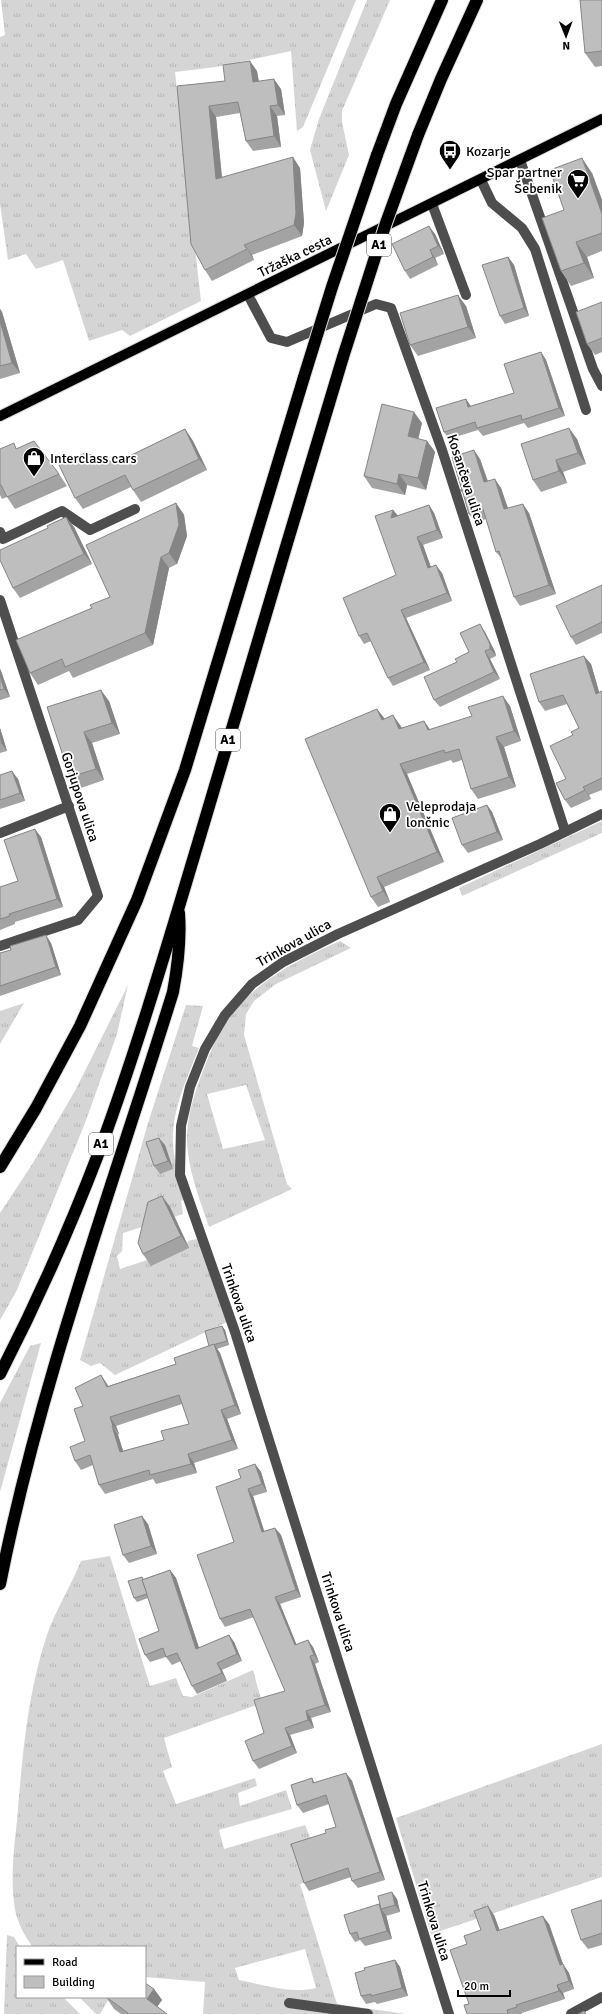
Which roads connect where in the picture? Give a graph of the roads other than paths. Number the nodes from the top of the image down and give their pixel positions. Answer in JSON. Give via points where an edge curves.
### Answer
{"nodes":[{"id":1,"x":442,"y":0,"type":"edge"},
{"id":2,"x":477,"y":0,"type":"edge"},
{"id":3,"x":602,"y":119,"type":"edge"},
{"id":4,"x":520,"y":160,"type":"junction"},
{"id":5,"x":481,"y":180,"type":"junction"},
{"id":6,"x":432,"y":204,"type":"junction"},
{"id":7,"x":248,"y":294,"type":"junction"},
{"id":8,"x":466,"y":295,"type":"dead end"},
{"id":9,"x":602,"y":386,"type":"edge"},
{"id":10,"x":586,"y":410,"type":"dead end"},
{"id":11,"x":0,"y":416,"type":"edge"},
{"id":12,"x":135,"y":509,"type":"dead end"},
{"id":13,"x":0,"y":532,"type":"edge"},
{"id":14,"x":0,"y":600,"type":"edge"},
{"id":15,"x":69,"y":806,"type":"junction"},
{"id":16,"x":602,"y":814,"type":"edge"},
{"id":17,"x":565,"y":831,"type":"junction"},
{"id":18,"x":0,"y":833,"type":"edge"},
{"id":19,"x":179,"y":906,"type":"junction"},
{"id":20,"x":0,"y":946,"type":"edge"},
{"id":21,"x":0,"y":1167,"type":"edge"},
{"id":22,"x":0,"y":1374,"type":"edge"},
{"id":23,"x":0,"y":1584,"type":"edge"},
{"id":24,"x":602,"y":1997,"type":"edge"},
{"id":25,"x":290,"y":2003,"type":"dead end"},
{"id":26,"x":368,"y":2014,"type":"edge"},
{"id":27,"x":449,"y":2014,"type":"edge"},
{"id":28,"x":571,"y":2014,"type":"edge"}],
"edges":[{"from":1,"to":21,"type":"highway","number":"A1","bridge":true,"via":[[396,104],[339,264],[185,770],[137,900],[80,1026],[36,1108]]},
{"from":2,"to":19,"type":"highway","number":"A1","bridge":true,"via":[[418,135],[386,223],[343,357]]},
{"from":3,"to":4,"type":"main road","name":"Tržaška cesta"},
{"from":4,"to":5,"type":"main road","name":"Tržaška cesta"},
{"from":4,"to":9,"type":"street","via":[[590,361]]},
{"from":5,"to":6,"type":"main road","name":"Tržaška cesta"},
{"from":5,"to":10,"type":"street","via":[[492,203],[522,228],[535,249]]},
{"from":6,"to":7,"type":"main road","name":"Tržaška cesta"},
{"from":6,"to":8,"type":"street"},
{"from":7,"to":11,"type":"main road","name":"Tržaška cesta"},
{"from":7,"to":17,"type":"street","name":"Kosančeva ulica","via":[[271,338],[287,342],[376,304],[391,308],[442,450]]},
{"from":12,"to":13,"type":"street","via":[[90,530],[62,511],[3,539]]},
{"from":14,"to":15,"type":"street","name":"Gorjupova ulica"},
{"from":15,"to":18,"type":"street"},
{"from":15,"to":20,"type":"street","name":"Gorjupova ulica","via":[[98,896],[78,920]]},
{"from":16,"to":17,"type":"street","name":"Trinkova ulica"},
{"from":17,"to":27,"type":"street","name":"Trinkova ulica","via":[[338,934],[283,962],[252,984],[225,1015],[205,1049],[190,1087],[181,1126],[180,1176],[235,1332]]},
{"from":19,"to":22,"type":"highway","number":"A1","via":[[129,1066],[95,1161],[44,1283]]},
{"from":19,"to":23,"type":"highway","via":[[181,934],[173,992],[59,1347],[22,1483]]},
{"from":24,"to":28,"type":"street"},
{"from":25,"to":26,"type":"street"}]}
